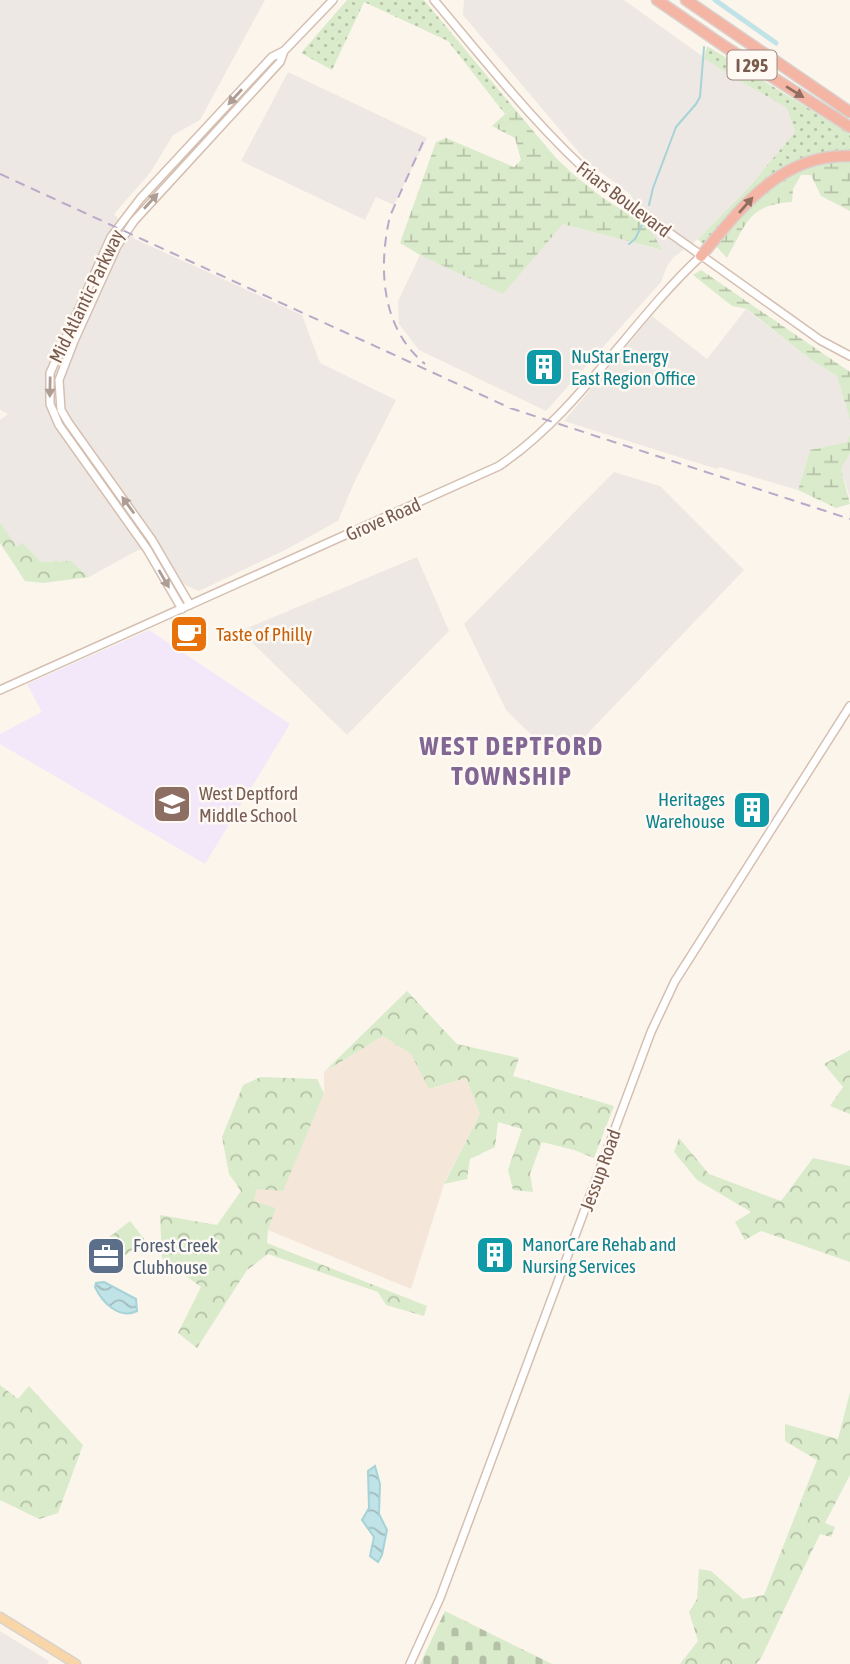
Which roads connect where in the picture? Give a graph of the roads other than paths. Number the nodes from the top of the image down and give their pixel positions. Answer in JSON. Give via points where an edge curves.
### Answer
{"nodes":[{"id":1,"x":333,"y":0,"type":"edge"},
{"id":2,"x":435,"y":0,"type":"edge"},
{"id":3,"x":646,"y":0,"type":"edge"},
{"id":4,"x":657,"y":0,"type":"edge"},
{"id":5,"x":686,"y":0,"type":"edge"},
{"id":6,"x":695,"y":0,"type":"edge"},
{"id":7,"x":696,"y":27,"type":"junction"},
{"id":8,"x":284,"y":51,"type":"junction"},
{"id":9,"x":804,"y":79,"type":"junction"},
{"id":10,"x":850,"y":112,"type":"edge"},
{"id":11,"x":850,"y":127,"type":"edge"},
{"id":12,"x":850,"y":156,"type":"edge"},
{"id":13,"x":701,"y":256,"type":"junction"},
{"id":14,"x":850,"y":356,"type":"edge"},
{"id":15,"x":190,"y":605,"type":"junction"},
{"id":16,"x":182,"y":609,"type":"junction"},
{"id":17,"x":0,"y":690,"type":"edge"},
{"id":18,"x":850,"y":706,"type":"edge"},
{"id":19,"x":0,"y":1617,"type":"edge"},
{"id":20,"x":76,"y":1664,"type":"edge"},
{"id":21,"x":410,"y":1664,"type":"edge"}],
"edges":[{"from":1,"to":8,"type":"street","name":"Mid Atlantic Parkway"},
{"from":2,"to":13,"type":"street","name":"Friars Boulevard","via":[[568,156]]},
{"from":3,"to":7,"type":"highway","via":[[677,21]]},
{"from":4,"to":7,"type":"highway","number":"I 295"},
{"from":5,"to":9,"type":"highway","number":"I 295"},
{"from":6,"to":9,"type":"highway","via":[[778,55]]},
{"from":7,"to":11,"type":"highway","number":"I 295","one_way":true},
{"from":15,"to":8,"type":"street","name":"Mid Atlantic Parkway","one_way":true,"via":[[142,524],[61,410],[59,380],[117,246],[134,221],[280,62]]},
{"from":8,"to":16,"type":"street","name":"Mid Atlantic Parkway","one_way":true,"via":[[272,57],[124,218],[104,250],[50,373],[50,404],[59,425],[145,546]]},
{"from":9,"to":10,"type":"highway","number":"I 295"},
{"from":13,"to":12,"type":"highway","one_way":true,"via":[[774,178],[819,158]]},
{"from":13,"to":14,"type":"street","name":"Friars Boulevard"},
{"from":13,"to":15,"type":"street","name":"Grove Road","via":[[552,422],[516,455],[491,471]]},
{"from":15,"to":16,"type":"street","name":"Grove Road"},
{"from":16,"to":17,"type":"street","name":"Grove Road"},
{"from":18,"to":21,"type":"street","name":"Jessup Road","via":[[675,981],[440,1598]]},
{"from":19,"to":20,"type":"main road"}]}
